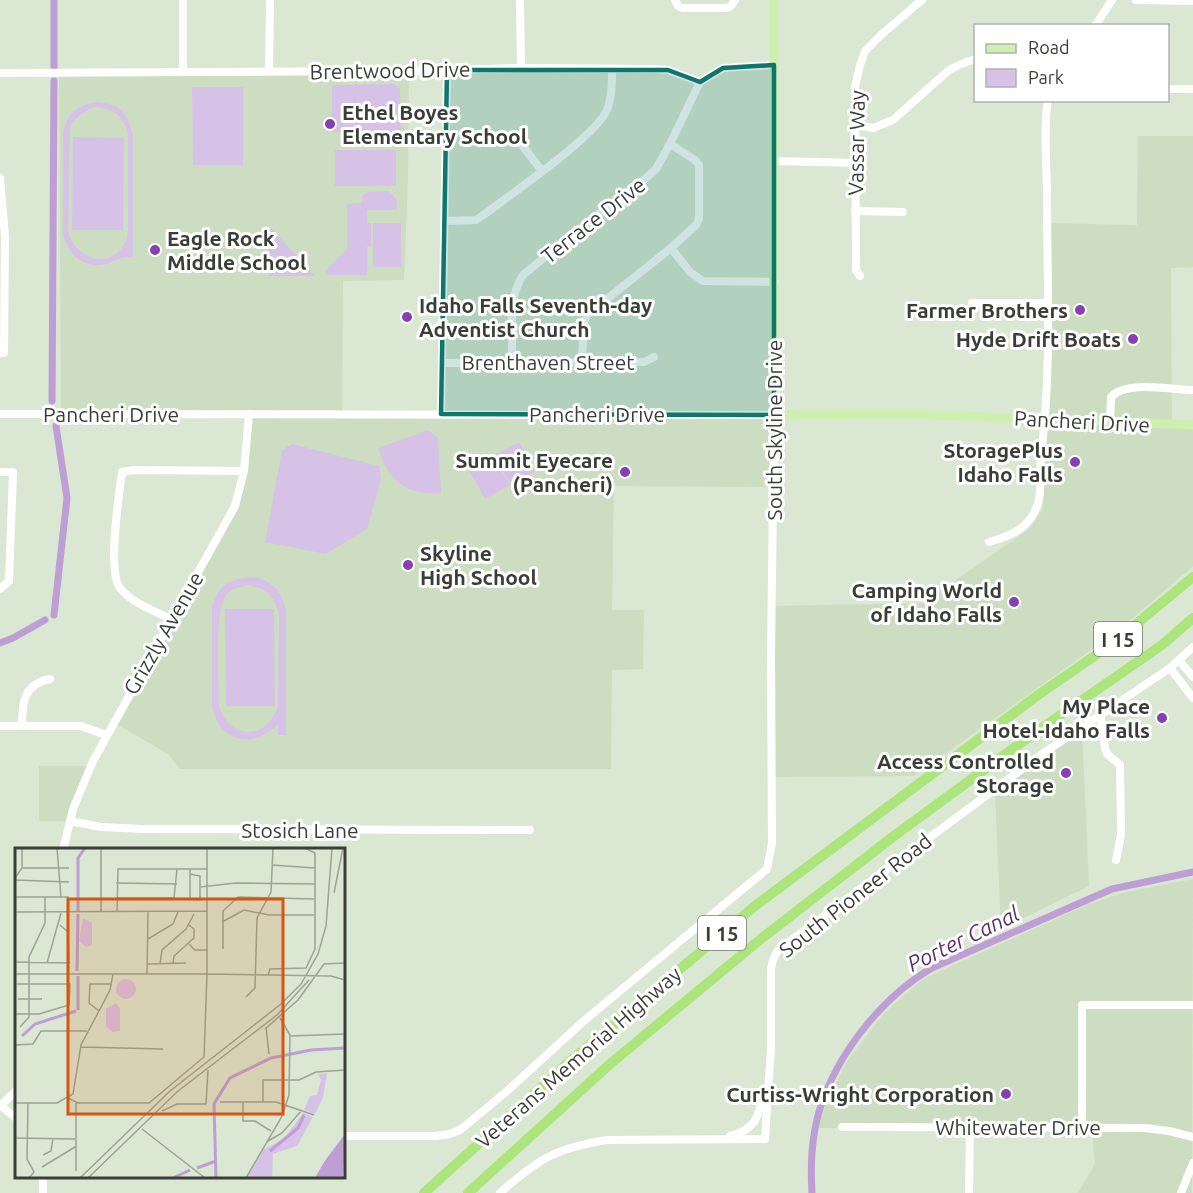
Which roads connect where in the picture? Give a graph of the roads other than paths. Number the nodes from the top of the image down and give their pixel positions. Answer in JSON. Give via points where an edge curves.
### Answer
{"nodes":[{"id":1,"x":183,"y":0,"type":"edge"},
{"id":2,"x":270,"y":0,"type":"edge"},
{"id":3,"x":520,"y":0,"type":"edge"},
{"id":4,"x":675,"y":0,"type":"edge"},
{"id":5,"x":735,"y":0,"type":"edge"},
{"id":6,"x":774,"y":0,"type":"edge"},
{"id":7,"x":922,"y":0,"type":"edge"},
{"id":8,"x":1112,"y":0,"type":"edge"},
{"id":9,"x":1136,"y":0,"type":"edge"},
{"id":10,"x":1193,"y":1,"type":"edge"},
{"id":11,"x":1096,"y":24,"type":"edge"},
{"id":12,"x":974,"y":59,"type":"edge"},
{"id":13,"x":774,"y":65,"type":"junction"},
{"id":14,"x":521,"y":68,"type":"junction"},
{"id":15,"x":612,"y":69,"type":"junction"},
{"id":16,"x":447,"y":70,"type":"junction"},
{"id":17,"x":183,"y":71,"type":"junction"},
{"id":18,"x":269,"y":71,"type":"junction"},
{"id":19,"x":0,"y":73,"type":"edge"},
{"id":20,"x":700,"y":82,"type":"junction"},
{"id":21,"x":1169,"y":88,"type":"edge"},
{"id":22,"x":1193,"y":88,"type":"edge"},
{"id":23,"x":1048,"y":102,"type":"edge"},
{"id":24,"x":855,"y":125,"type":"junction"},
{"id":25,"x":670,"y":144,"type":"junction"},
{"id":26,"x":522,"y":146,"type":"dead end"},
{"id":27,"x":775,"y":162,"type":"junction"},
{"id":28,"x":855,"y":163,"type":"junction"},
{"id":29,"x":542,"y":171,"type":"junction"},
{"id":30,"x":0,"y":178,"type":"edge"},
{"id":31,"x":855,"y":211,"type":"junction"},
{"id":32,"x":903,"y":212,"type":"dead end"},
{"id":33,"x":446,"y":221,"type":"junction"},
{"id":34,"x":671,"y":248,"type":"junction"},
{"id":35,"x":860,"y":276,"type":"dead end"},
{"id":36,"x":775,"y":282,"type":"junction"},
{"id":37,"x":972,"y":303,"type":"dead end"},
{"id":38,"x":1047,"y":303,"type":"junction"},
{"id":39,"x":0,"y":353,"type":"edge"},
{"id":40,"x":654,"y":357,"type":"dead end"},
{"id":41,"x":512,"y":362,"type":"junction"},
{"id":42,"x":582,"y":362,"type":"junction"},
{"id":43,"x":442,"y":363,"type":"junction"},
{"id":44,"x":1193,"y":390,"type":"edge"},
{"id":45,"x":0,"y":414,"type":"edge"},
{"id":46,"x":249,"y":414,"type":"junction"},
{"id":47,"x":441,"y":414,"type":"junction"},
{"id":48,"x":774,"y":414,"type":"junction"},
{"id":49,"x":1046,"y":419,"type":"junction"},
{"id":50,"x":1110,"y":423,"type":"junction"},
{"id":51,"x":1193,"y":425,"type":"edge"},
{"id":52,"x":244,"y":471,"type":"junction"},
{"id":53,"x":0,"y":472,"type":"edge"},
{"id":54,"x":989,"y":542,"type":"dead end"},
{"id":55,"x":1193,"y":577,"type":"edge"},
{"id":56,"x":0,"y":589,"type":"edge"},
{"id":57,"x":1193,"y":618,"type":"edge"},
{"id":58,"x":171,"y":619,"type":"junction"},
{"id":59,"x":1193,"y":647,"type":"edge"},
{"id":60,"x":1179,"y":660,"type":"junction"},
{"id":61,"x":1170,"y":668,"type":"junction"},
{"id":62,"x":1193,"y":677,"type":"edge"},
{"id":63,"x":50,"y":679,"type":"dead end"},
{"id":64,"x":1193,"y":698,"type":"edge"},
{"id":65,"x":1100,"y":713,"type":"junction"},
{"id":66,"x":22,"y":725,"type":"junction"},
{"id":67,"x":0,"y":726,"type":"edge"},
{"id":68,"x":106,"y":735,"type":"junction"},
{"id":69,"x":70,"y":821,"type":"junction"},
{"id":70,"x":530,"y":830,"type":"dead end"},
{"id":71,"x":63,"y":848,"type":"edge"},
{"id":72,"x":1116,"y":860,"type":"dead end"},
{"id":73,"x":1193,"y":1005,"type":"edge"},
{"id":74,"x":769,"y":1077,"type":"junction"},
{"id":75,"x":15,"y":1092,"type":"edge"},
{"id":76,"x":0,"y":1106,"type":"edge"},
{"id":77,"x":15,"y":1117,"type":"edge"},
{"id":78,"x":842,"y":1127,"type":"dead end"},
{"id":79,"x":970,"y":1127,"type":"junction"},
{"id":80,"x":1082,"y":1127,"type":"junction"},
{"id":81,"x":345,"y":1136,"type":"edge"},
{"id":82,"x":1193,"y":1137,"type":"edge"},
{"id":83,"x":716,"y":1139,"type":"junction"},
{"id":84,"x":1193,"y":1163,"type":"edge"},
{"id":85,"x":424,"y":1193,"type":"edge"},
{"id":86,"x":468,"y":1193,"type":"edge"},
{"id":87,"x":500,"y":1193,"type":"edge"},
{"id":88,"x":969,"y":1193,"type":"edge"},
{"id":89,"x":1181,"y":1193,"type":"edge"}],
"edges":[{"from":1,"to":17,"type":"street"},
{"from":2,"to":18,"type":"street"},
{"from":3,"to":14,"type":"street"},
{"from":4,"to":5,"type":"street","via":[[682,8],[731,6]]},
{"from":6,"to":13,"type":"main road","name":"South Skyline Drive"},
{"from":7,"to":24,"type":"street","name":"Vassar Way","via":[[865,51],[855,87]]},
{"from":8,"to":11,"type":"street"},
{"from":9,"to":10,"type":"street"},
{"from":12,"to":24,"type":"street","via":[[949,70],[893,120],[873,128]]},
{"from":13,"to":20,"type":"street","via":[[723,68]]},
{"from":13,"to":27,"type":"main road","name":"South Skyline Drive"},
{"from":14,"to":15,"type":"street","name":"Brentwood Drive"},
{"from":14,"to":16,"type":"street","name":"Brentwood Drive"},
{"from":15,"to":20,"type":"street","name":"Brentwood Drive","via":[[668,70]]},
{"from":15,"to":29,"type":"street","via":[[611,96],[601,121]]},
{"from":16,"to":18,"type":"street","name":"Brentwood Drive"},
{"from":16,"to":33,"type":"street"},
{"from":17,"to":18,"type":"street","name":"Brentwood Drive"},
{"from":17,"to":19,"type":"street","name":"Brentwood Drive"},
{"from":20,"to":25,"type":"street","name":"Terrace Drive"},
{"from":21,"to":22,"type":"street"},
{"from":23,"to":38,"type":"street"},
{"from":24,"to":28,"type":"street","name":"Vassar Way"},
{"from":25,"to":34,"type":"street","via":[[699,165],[699,219]]},
{"from":25,"to":41,"type":"street","name":"Terrace Drive","via":[[656,169],[645,179],[523,275],[514,294]]},
{"from":26,"to":29,"type":"street"},
{"from":27,"to":28,"type":"street"},
{"from":27,"to":36,"type":"main road","name":"South Skyline Drive"},
{"from":28,"to":31,"type":"street","name":"Vassar Way"},
{"from":29,"to":33,"type":"street","via":[[476,220]]},
{"from":30,"to":39,"type":"street","via":[[5,236],[4,353]]},
{"from":31,"to":32,"type":"street"},
{"from":31,"to":35,"type":"street","name":"Vassar Way","via":[[856,270]]},
{"from":33,"to":43,"type":"street"},
{"from":34,"to":36,"type":"street","via":[[690,272],[703,281]]},
{"from":34,"to":42,"type":"street","via":[[587,315]]},
{"from":36,"to":48,"type":"main road","name":"South Skyline Drive"},
{"from":37,"to":38,"type":"street"},
{"from":38,"to":49,"type":"street"},
{"from":40,"to":42,"type":"street","name":"Brenthaven Street","via":[[644,362]]},
{"from":41,"to":42,"type":"street","name":"Brenthaven Street"},
{"from":41,"to":43,"type":"street","name":"Brenthaven Street"},
{"from":43,"to":47,"type":"street"},
{"from":44,"to":50,"type":"street","via":[[1122,389],[1112,397]]},
{"from":45,"to":46,"type":"street","name":"Pancheri Drive"},
{"from":46,"to":47,"type":"street","name":"Pancheri Drive"},
{"from":46,"to":52,"type":"street","name":"Grizzly Avenue"},
{"from":47,"to":48,"type":"street","name":"Pancheri Drive"},
{"from":48,"to":49,"type":"main road","name":"Pancheri Drive"},
{"from":48,"to":81,"type":"street","name":"South Skyline Drive","via":[[772,843],[767,869],[460,1130],[436,1136]]},
{"from":49,"to":50,"type":"main road","name":"Pancheri Drive"},
{"from":49,"to":54,"type":"street","via":[[1037,507],[1021,529]]},
{"from":50,"to":51,"type":"main road","name":"Pancheri Drive"},
{"from":52,"to":58,"type":"street","name":"Grizzly Avenue","via":[[235,506]]},
{"from":52,"to":58,"type":"street","via":[[122,472],[115,579],[126,594]]},
{"from":53,"to":56,"type":"street","via":[[13,472],[9,581]]},
{"from":55,"to":85,"type":"highway","name":"Veterans Memorial Highway","number":"I 15","via":[[1112,644],[755,906],[567,1064]]},
{"from":57,"to":86,"type":"highway","name":"Veterans Memorial Highway","number":"I 15","via":[[1162,645],[894,836],[762,938],[610,1065]]},
{"from":58,"to":68,"type":"street","name":"Grizzly Avenue"},
{"from":59,"to":60,"type":"street","name":"South Pioneer Road"},
{"from":60,"to":61,"type":"street","name":"South Pioneer Road"},
{"from":60,"to":62,"type":"street"},
{"from":61,"to":64,"type":"street"},
{"from":61,"to":65,"type":"street","name":"South Pioneer Road"},
{"from":63,"to":66,"type":"street","via":[[38,681],[32,687],[21,707]]},
{"from":65,"to":72,"type":"street","via":[[1107,754],[1120,765],[1121,835]]},
{"from":65,"to":74,"type":"street","name":"South Pioneer Road","via":[[778,950],[771,969]]},
{"from":66,"to":67,"type":"street"},
{"from":66,"to":68,"type":"street","via":[[81,726]]},
{"from":68,"to":69,"type":"street","name":"Grizzly Avenue","via":[[83,782]]},
{"from":69,"to":70,"type":"street","name":"Stosich Lane","via":[[143,829]]},
{"from":69,"to":71,"type":"street","name":"Grizzly Avenue"},
{"from":73,"to":80,"type":"street","via":[[1082,1005]]},
{"from":74,"to":83,"type":"street","via":[[750,1128]]},
{"from":74,"to":83,"type":"street","name":"South Pioneer Road","via":[[765,1139]]},
{"from":75,"to":76,"type":"street"},
{"from":76,"to":77,"type":"street"},
{"from":78,"to":79,"type":"street","name":"Whitewater Drive"},
{"from":79,"to":80,"type":"street","name":"Whitewater Drive"},
{"from":79,"to":88,"type":"street"},
{"from":80,"to":82,"type":"street","name":"Whitewater Drive","via":[[1157,1129]]},
{"from":83,"to":87,"type":"street","name":"South Pioneer Road","via":[[607,1140],[568,1148],[545,1157]]},
{"from":84,"to":89,"type":"street"}]}
